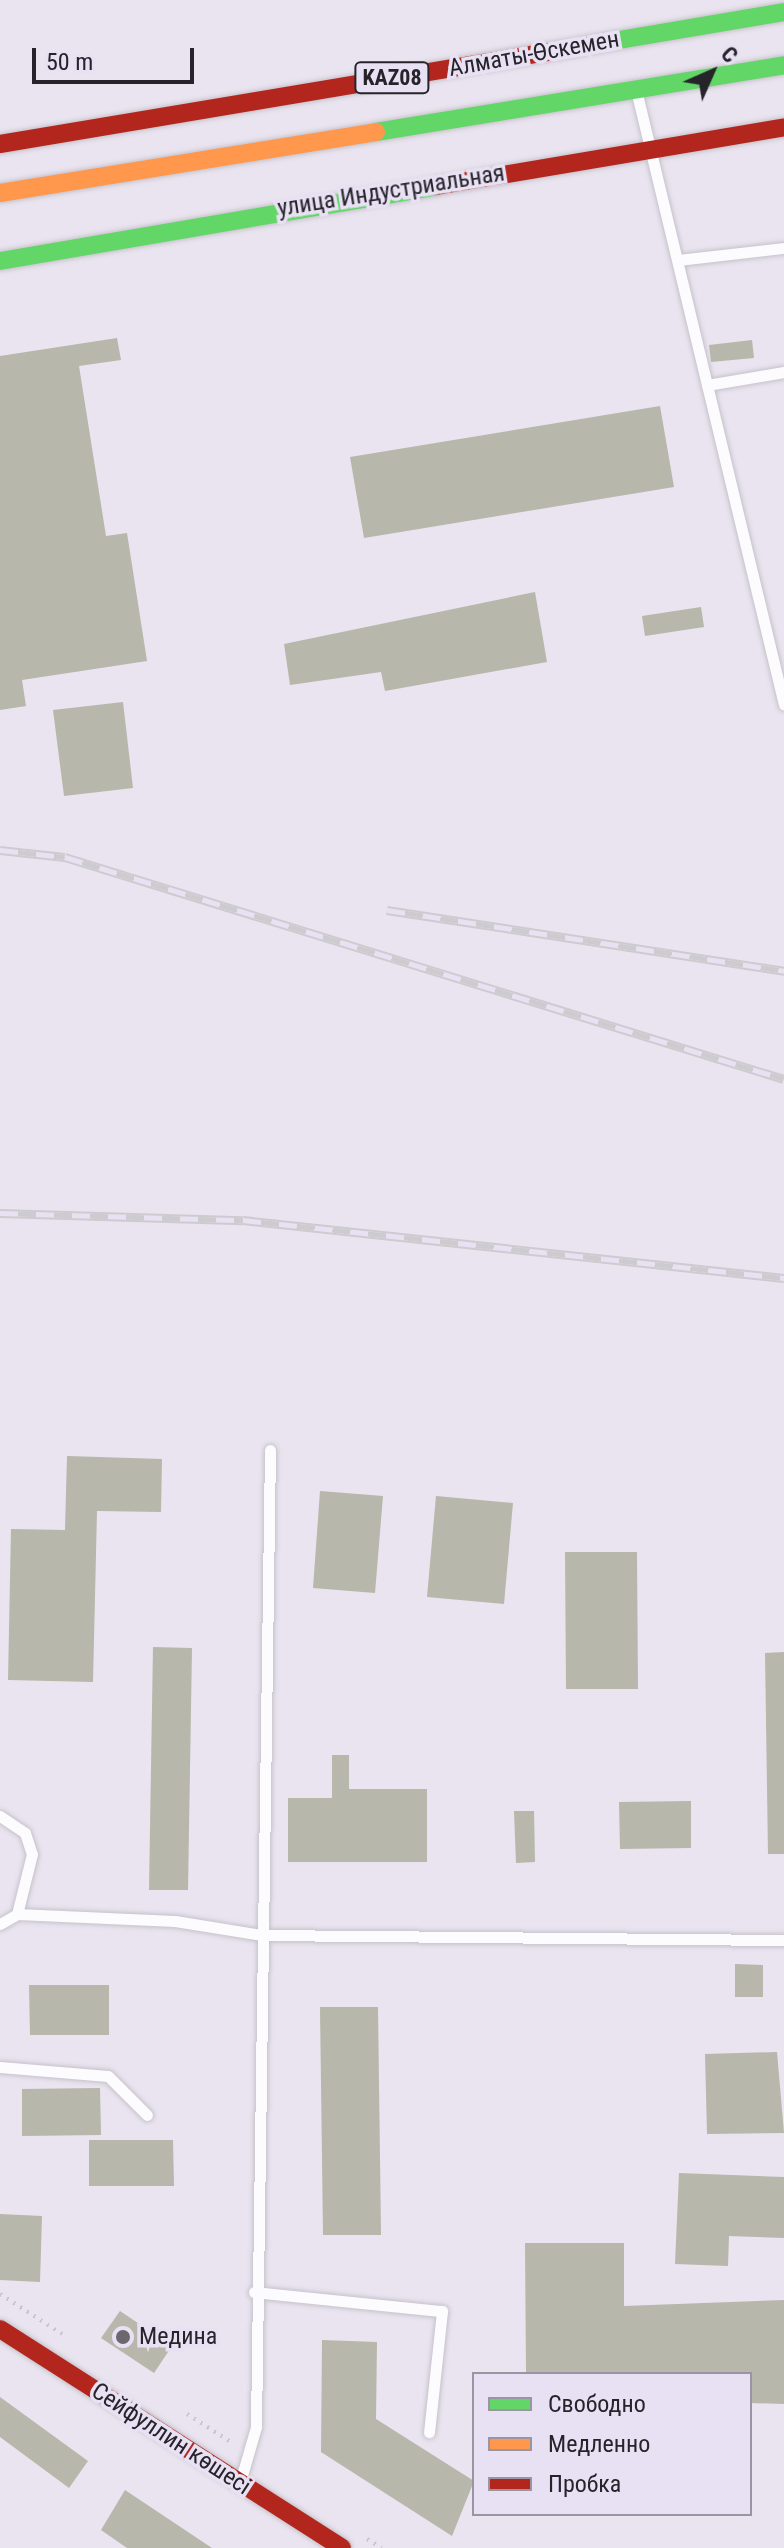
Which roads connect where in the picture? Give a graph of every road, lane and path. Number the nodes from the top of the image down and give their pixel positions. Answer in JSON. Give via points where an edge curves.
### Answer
{"nodes":[{"id":1,"x":784,"y":12,"type":"edge"},
{"id":2,"x":784,"y":65,"type":"edge"},
{"id":3,"x":636,"y":89,"type":"junction"},
{"id":4,"x":784,"y":127,"type":"edge"},
{"id":5,"x":1,"y":139,"type":"edge"},
{"id":6,"x":652,"y":149,"type":"junction"},
{"id":7,"x":0,"y":193,"type":"edge"},
{"id":8,"x":784,"y":248,"type":"edge"},
{"id":9,"x":678,"y":260,"type":"junction"},
{"id":10,"x":0,"y":261,"type":"edge"},
{"id":11,"x":784,"y":372,"type":"edge"},
{"id":12,"x":707,"y":385,"type":"junction"},
{"id":13,"x":784,"y":705,"type":"edge"},
{"id":14,"x":270,"y":1450,"type":"dead end"},
{"id":15,"x":0,"y":1816,"type":"edge"},
{"id":16,"x":17,"y":1914,"type":"junction"},
{"id":17,"x":0,"y":1924,"type":"edge"},
{"id":18,"x":261,"y":1935,"type":"junction"},
{"id":19,"x":784,"y":1940,"type":"edge"},
{"id":20,"x":0,"y":2067,"type":"edge"},
{"id":21,"x":147,"y":2115,"type":"dead end"},
{"id":22,"x":254,"y":2292,"type":"junction"},
{"id":23,"x":0,"y":2294,"type":"edge"},
{"id":24,"x":0,"y":2329,"type":"edge"},
{"id":25,"x":75,"y":2343,"type":"dead end"},
{"id":26,"x":178,"y":2408,"type":"dead end"},
{"id":27,"x":429,"y":2432,"type":"dead end"},
{"id":28,"x":250,"y":2454,"type":"junction"},
{"id":29,"x":240,"y":2483,"type":"junction"},
{"id":30,"x":342,"y":2548,"type":"edge"}],
"edges":[{"from":1,"to":5,"type":"main road","name":"Алматы-Өскемен","number":"KAZ08"},
{"from":2,"to":3,"type":"main road","name":"Алматы-Өскемен","number":"KAZ08"},
{"from":3,"to":6,"type":"lane"},
{"from":3,"to":7,"type":"main road","name":"Алматы-Өскемен","number":"KAZ08"},
{"from":4,"to":6,"type":"main road","name":"улица Индустриальная"},
{"from":6,"to":9,"type":"lane"},
{"from":6,"to":10,"type":"main road","name":"улица Индустриальная"},
{"from":8,"to":9,"type":"lane"},
{"from":9,"to":12,"type":"lane"},
{"from":11,"to":12,"type":"lane"},
{"from":12,"to":13,"type":"lane"},
{"from":14,"to":18,"type":"lane"},
{"from":15,"to":16,"type":"lane","via":[[25,1833],[32,1854]]},
{"from":16,"to":17,"type":"lane"},
{"from":16,"to":18,"type":"lane","via":[[175,1921]]},
{"from":18,"to":19,"type":"lane"},
{"from":18,"to":22,"type":"lane"},
{"from":20,"to":21,"type":"lane","via":[[108,2076]]},
{"from":22,"to":27,"type":"lane","via":[[442,2311]]},
{"from":22,"to":28,"type":"lane"},
{"from":23,"to":25,"type":"path"},
{"from":24,"to":29,"type":"main road","name":"Сейфуллин көшесі"},
{"from":26,"to":28,"type":"path"},
{"from":28,"to":29,"type":"lane"},
{"from":29,"to":30,"type":"main road","name":"Сейфуллин көшесі"}]}
